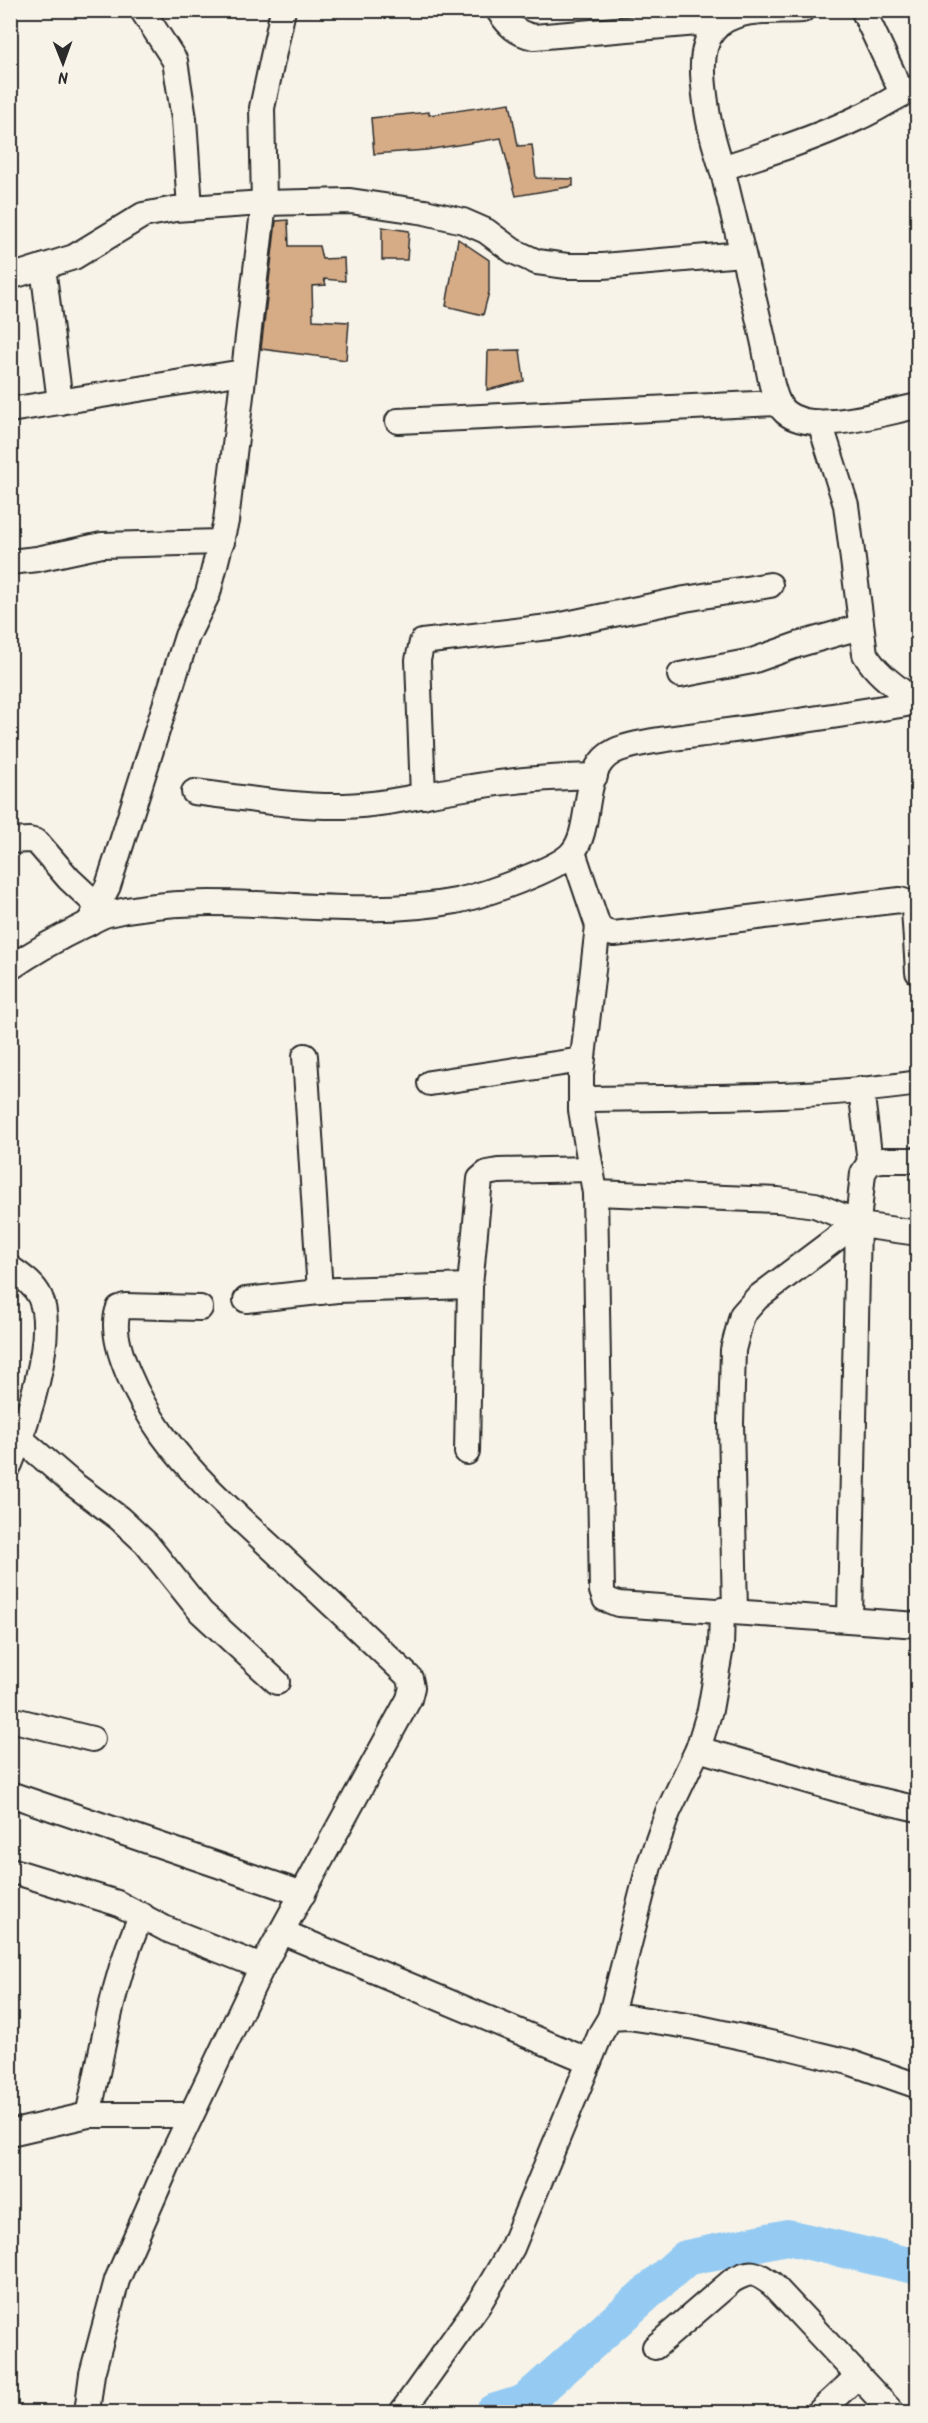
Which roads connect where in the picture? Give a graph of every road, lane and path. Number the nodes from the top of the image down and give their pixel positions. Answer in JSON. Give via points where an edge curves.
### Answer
{"nodes":[{"id":1,"x":142,"y":10,"type":"edge"},
{"id":2,"x":284,"y":10,"type":"edge"},
{"id":3,"x":498,"y":10,"type":"edge"},
{"id":4,"x":802,"y":10,"type":"edge"},
{"id":5,"x":863,"y":10,"type":"edge"},
{"id":6,"x":721,"y":21,"type":"junction"},
{"id":7,"x":910,"y":90,"type":"edge"},
{"id":8,"x":722,"y":168,"type":"junction"},
{"id":9,"x":264,"y":203,"type":"junction"},
{"id":10,"x":190,"y":208,"type":"junction"},
{"id":11,"x":742,"y":254,"type":"junction"},
{"id":12,"x":44,"y":267,"type":"junction"},
{"id":13,"x":10,"y":277,"type":"edge"},
{"id":14,"x":243,"y":372,"type":"junction"},
{"id":15,"x":60,"y":402,"type":"junction"},
{"id":16,"x":778,"y":403,"type":"junction"},
{"id":17,"x":918,"y":406,"type":"edge"},
{"id":18,"x":10,"y":410,"type":"edge"},
{"id":19,"x":398,"y":421,"type":"dead end"},
{"id":20,"x":820,"y":423,"type":"junction"},
{"id":21,"x":222,"y":542,"type":"junction"},
{"id":22,"x":10,"y":562,"type":"edge"},
{"id":23,"x":770,"y":585,"type":"dead end"},
{"id":24,"x":860,"y":627,"type":"junction"},
{"id":25,"x":680,"y":675,"type":"dead end"},
{"id":26,"x":917,"y":702,"type":"edge"},
{"id":27,"x":595,"y":776,"type":"junction"},
{"id":28,"x":194,"y":792,"type":"dead end"},
{"id":29,"x":423,"y":796,"type":"junction"},
{"id":30,"x":10,"y":841,"type":"edge"},
{"id":31,"x":573,"y":852,"type":"junction"},
{"id":32,"x":97,"y":914,"type":"junction"},
{"id":33,"x":598,"y":926,"type":"junction"},
{"id":34,"x":10,"y":968,"type":"edge"},
{"id":35,"x":918,"y":972,"type":"edge"},
{"id":36,"x":305,"y":1056,"type":"dead end"},
{"id":37,"x":582,"y":1060,"type":"junction"},
{"id":38,"x":430,"y":1083,"type":"dead end"},
{"id":39,"x":918,"y":1083,"type":"edge"},
{"id":40,"x":861,"y":1089,"type":"junction"},
{"id":41,"x":581,"y":1099,"type":"junction"},
{"id":42,"x":918,"y":1160,"type":"edge"},
{"id":43,"x":870,"y":1162,"type":"junction"},
{"id":44,"x":593,"y":1181,"type":"junction"},
{"id":45,"x":858,"y":1222,"type":"junction"},
{"id":46,"x":918,"y":1233,"type":"edge"},
{"id":47,"x":10,"y":1268,"type":"edge"},
{"id":48,"x":471,"y":1286,"type":"junction"},
{"id":49,"x":321,"y":1292,"type":"junction"},
{"id":50,"x":246,"y":1300,"type":"dead end"},
{"id":51,"x":200,"y":1308,"type":"dead end"},
{"id":52,"x":21,"y":1439,"type":"junction"},
{"id":53,"x":467,"y":1452,"type":"dead end"},
{"id":54,"x":10,"y":1464,"type":"edge"},
{"id":55,"x":728,"y":1611,"type":"junction"},
{"id":56,"x":850,"y":1618,"type":"junction"},
{"id":57,"x":918,"y":1624,"type":"edge"},
{"id":58,"x":278,"y":1682,"type":"dead end"},
{"id":59,"x":10,"y":1719,"type":"edge"},
{"id":60,"x":92,"y":1739,"type":"dead end"},
{"id":61,"x":698,"y":1749,"type":"junction"},
{"id":62,"x":10,"y":1794,"type":"edge"},
{"id":63,"x":918,"y":1809,"type":"edge"},
{"id":64,"x":10,"y":1870,"type":"edge"},
{"id":65,"x":303,"y":1894,"type":"junction"},
{"id":66,"x":142,"y":1915,"type":"junction"},
{"id":67,"x":282,"y":1932,"type":"junction"},
{"id":68,"x":262,"y":1967,"type":"junction"},
{"id":69,"x":610,"y":2018,"type":"junction"},
{"id":70,"x":589,"y":2061,"type":"junction"},
{"id":71,"x":918,"y":2086,"type":"edge"},
{"id":72,"x":88,"y":2115,"type":"junction"},
{"id":73,"x":191,"y":2115,"type":"junction"},
{"id":74,"x":10,"y":2133,"type":"edge"},
{"id":75,"x":655,"y":2347,"type":"dead end"},
{"id":76,"x":858,"y":2376,"type":"junction"},
{"id":77,"x":87,"y":2412,"type":"edge"},
{"id":78,"x":402,"y":2412,"type":"edge"},
{"id":79,"x":819,"y":2412,"type":"edge"},
{"id":80,"x":892,"y":2412,"type":"edge"}],
"edges":[{"from":1,"to":10,"type":"street","via":[[175,61],[184,119]]},
{"from":2,"to":9,"type":"street","via":[[262,108]]},
{"from":3,"to":6,"type":"street","via":[[510,27],[534,37]]},
{"from":4,"to":6,"type":"street","via":[[738,14]]},
{"from":5,"to":7,"type":"street"},
{"from":6,"to":8,"type":"street","via":[[705,49],[704,75],[708,114]]},
{"from":7,"to":8,"type":"street","via":[[816,136]]},
{"from":8,"to":11,"type":"street"},
{"from":9,"to":10,"type":"street"},
{"from":9,"to":11,"type":"street","via":[[350,201],[463,221],[537,262],[567,266]]},
{"from":9,"to":14,"type":"street"},
{"from":10,"to":12,"type":"street","via":[[142,215],[74,257]]},
{"from":11,"to":16,"type":"street"},
{"from":12,"to":13,"type":"street"},
{"from":12,"to":15,"type":"street"},
{"from":14,"to":15,"type":"street"},
{"from":14,"to":21,"type":"street"},
{"from":15,"to":18,"type":"street"},
{"from":16,"to":19,"type":"street"},
{"from":16,"to":20,"type":"street","via":[[802,420]]},
{"from":17,"to":20,"type":"street"},
{"from":20,"to":24,"type":"street","via":[[846,505]]},
{"from":21,"to":22,"type":"street","via":[[102,545]]},
{"from":21,"to":32,"type":"street","via":[[208,593],[187,636]]},
{"from":23,"to":29,"type":"street","via":[[557,626],[422,642],[418,660]]},
{"from":24,"to":25,"type":"street","via":[[752,661]]},
{"from":24,"to":26,"type":"street","via":[[871,665]]},
{"from":26,"to":27,"type":"street","via":[[627,747],[612,752],[600,763]]},
{"from":27,"to":29,"type":"street","via":[[540,778]]},
{"from":27,"to":31,"type":"street"},
{"from":28,"to":29,"type":"street","via":[[298,805],[346,806]]},
{"from":30,"to":32,"type":"street","via":[[37,842]]},
{"from":31,"to":32,"type":"street","via":[[539,873],[446,902],[391,909],[168,905]]},
{"from":31,"to":33,"type":"street"},
{"from":32,"to":34,"type":"street"},
{"from":33,"to":35,"type":"street","via":[[614,934],[900,900],[914,909]]},
{"from":33,"to":37,"type":"street"},
{"from":36,"to":49,"type":"street"},
{"from":37,"to":38,"type":"street"},
{"from":37,"to":41,"type":"street"},
{"from":39,"to":40,"type":"street"},
{"from":40,"to":41,"type":"street"},
{"from":40,"to":43,"type":"street"},
{"from":41,"to":44,"type":"street"},
{"from":42,"to":43,"type":"street"},
{"from":43,"to":45,"type":"street","via":[[863,1173]]},
{"from":44,"to":45,"type":"street","via":[[815,1205]]},
{"from":44,"to":48,"type":"street","via":[[498,1171],[480,1179]]},
{"from":44,"to":55,"type":"street","via":[[602,1591],[605,1599],[618,1604]]},
{"from":45,"to":46,"type":"street"},
{"from":45,"to":55,"type":"street","via":[[757,1298],[742,1315],[733,1350]]},
{"from":45,"to":56,"type":"street"},
{"from":47,"to":52,"type":"street","via":[[30,1282],[40,1297],[46,1321],[33,1402]]},
{"from":48,"to":49,"type":"street"},
{"from":48,"to":53,"type":"street"},
{"from":49,"to":50,"type":"street"},
{"from":51,"to":65,"type":"street","via":[[119,1308],[116,1331],[125,1367],[141,1402],[163,1436],[220,1500],[410,1678],[412,1687]]},
{"from":52,"to":54,"type":"street"},
{"from":52,"to":58,"type":"street","via":[[119,1518],[146,1544],[201,1612]]},
{"from":55,"to":56,"type":"street"},
{"from":55,"to":61,"type":"street","via":[[717,1682]]},
{"from":56,"to":57,"type":"street"},
{"from":59,"to":60,"type":"street"},
{"from":61,"to":63,"type":"street"},
{"from":61,"to":69,"type":"street","via":[[668,1812],[649,1866]]},
{"from":62,"to":65,"type":"street"},
{"from":64,"to":66,"type":"street","via":[[117,1903]]},
{"from":65,"to":67,"type":"street"},
{"from":66,"to":68,"type":"street","via":[[166,1929]]},
{"from":66,"to":72,"type":"street","via":[[121,1972]]},
{"from":67,"to":68,"type":"street"},
{"from":67,"to":70,"type":"street"},
{"from":68,"to":73,"type":"street"},
{"from":69,"to":70,"type":"street"},
{"from":69,"to":71,"type":"street","via":[[684,2025],[751,2039],[849,2062]]},
{"from":70,"to":78,"type":"street","via":[[512,2248],[480,2304]]},
{"from":72,"to":73,"type":"street"},
{"from":72,"to":74,"type":"street"},
{"from":73,"to":77,"type":"street","via":[[117,2280],[92,2374]]},
{"from":75,"to":76,"type":"street","via":[[733,2280],[747,2273],[758,2274]]},
{"from":76,"to":79,"type":"street"},
{"from":76,"to":80,"type":"street"}]}
